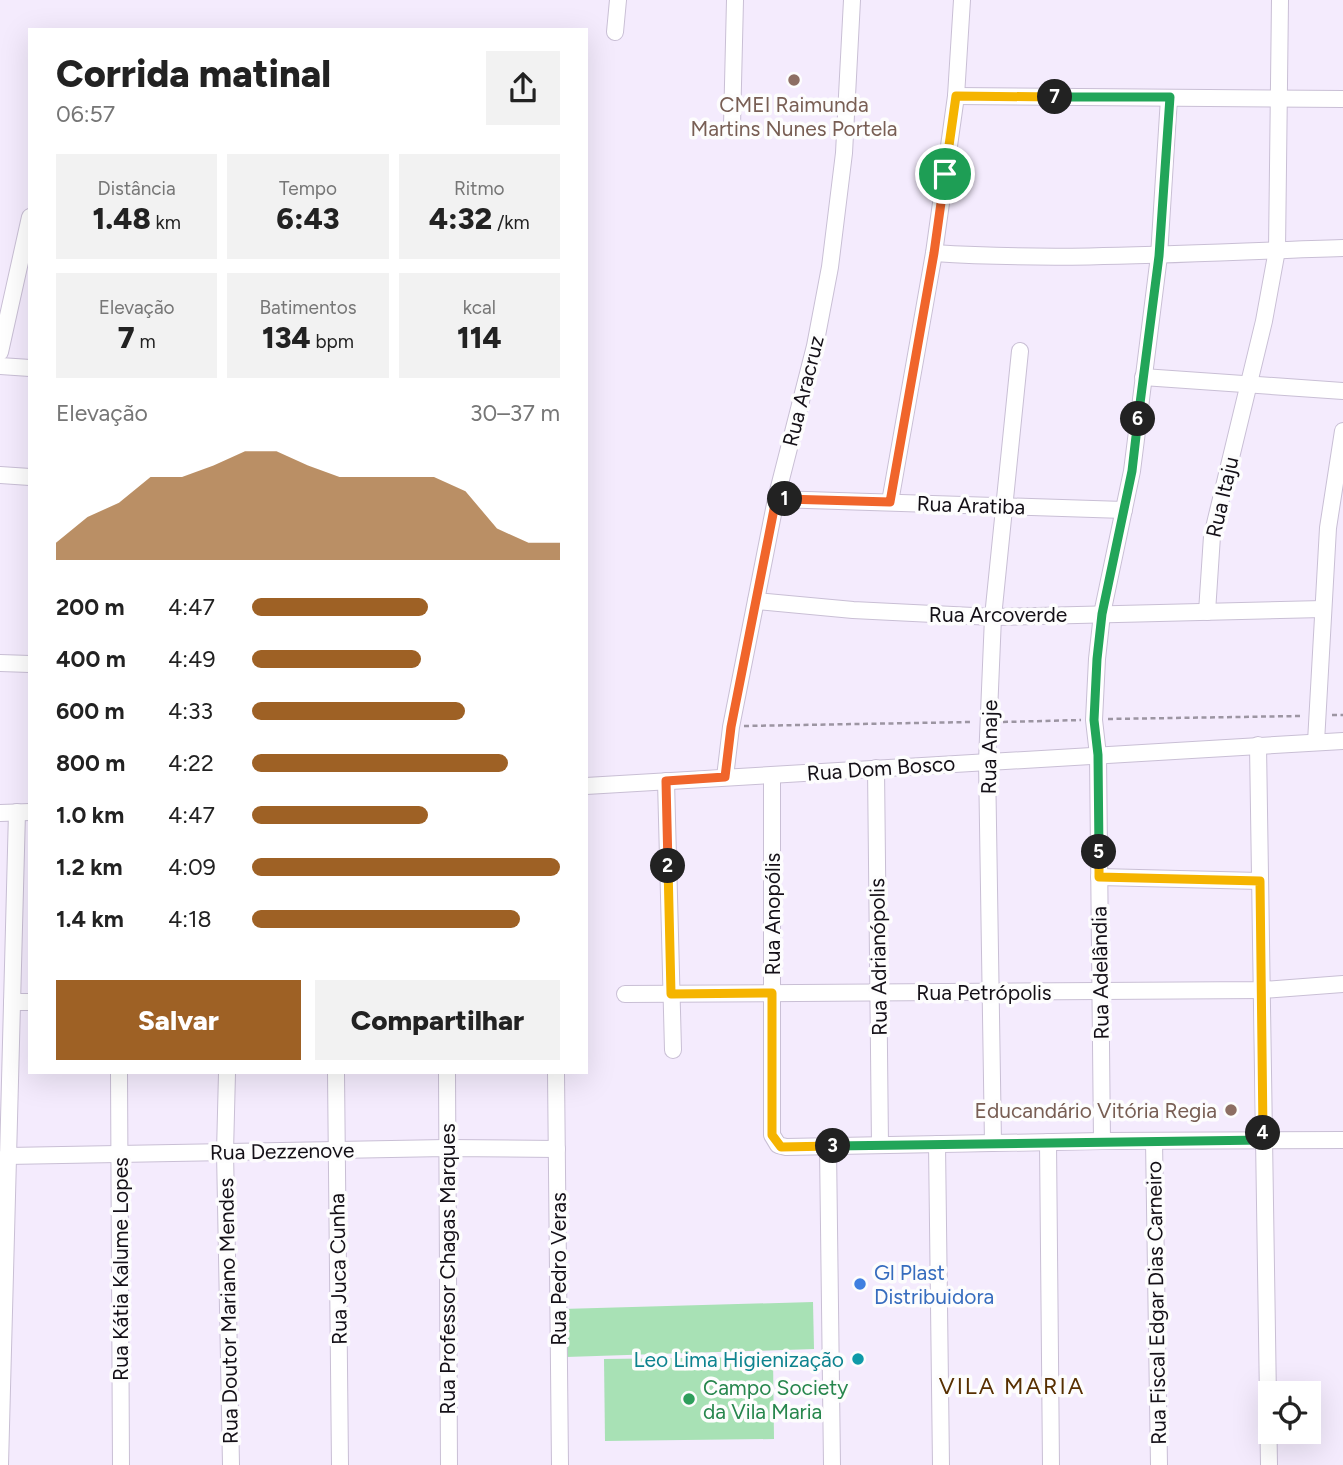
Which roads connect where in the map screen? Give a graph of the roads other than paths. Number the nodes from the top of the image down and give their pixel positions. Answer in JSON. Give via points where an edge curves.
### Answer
{"nodes":[{"id":1,"x":618,"y":0,"type":"edge"},
{"id":2,"x":736,"y":0,"type":"edge"},
{"id":3,"x":852,"y":0,"type":"edge"},
{"id":4,"x":962,"y":0,"type":"edge"},
{"id":5,"x":1280,"y":0,"type":"edge"},
{"id":6,"x":615,"y":32,"type":"dead end"},
{"id":7,"x":956,"y":96,"type":"junction"},
{"id":8,"x":1170,"y":97,"type":"junction"},
{"id":9,"x":1280,"y":98,"type":"junction"},
{"id":10,"x":1343,"y":99,"type":"edge"},
{"id":11,"x":732,"y":126,"type":"dead end"},
{"id":12,"x":28,"y":236,"type":"edge"},
{"id":13,"x":1343,"y":248,"type":"edge"},
{"id":14,"x":1278,"y":250,"type":"junction"},
{"id":15,"x":934,"y":253,"type":"junction"},
{"id":16,"x":1159,"y":256,"type":"junction"},
{"id":17,"x":25,"y":264,"type":"edge"},
{"id":18,"x":1020,"y":351,"type":"dead end"},
{"id":19,"x":0,"y":352,"type":"edge"},
{"id":20,"x":0,"y":366,"type":"edge"},
{"id":21,"x":28,"y":368,"type":"edge"},
{"id":22,"x":1143,"y":377,"type":"junction"},
{"id":23,"x":1249,"y":384,"type":"junction"},
{"id":24,"x":1343,"y":390,"type":"edge"},
{"id":25,"x":1343,"y":431,"type":"edge"},
{"id":26,"x":0,"y":475,"type":"edge"},
{"id":27,"x":28,"y":477,"type":"edge"},
{"id":28,"x":776,"y":499,"type":"junction"},
{"id":29,"x":890,"y":502,"type":"junction"},
{"id":30,"x":1005,"y":506,"type":"junction"},
{"id":31,"x":1124,"y":510,"type":"junction"},
{"id":32,"x":756,"y":601,"type":"junction"},
{"id":33,"x":1324,"y":609,"type":"junction"},
{"id":34,"x":1207,"y":612,"type":"junction"},
{"id":35,"x":1102,"y":614,"type":"junction"},
{"id":36,"x":993,"y":617,"type":"junction"},
{"id":37,"x":0,"y":663,"type":"edge"},
{"id":38,"x":28,"y":664,"type":"edge"},
{"id":39,"x":1343,"y":741,"type":"edge"},
{"id":40,"x":1316,"y":742,"type":"junction"},
{"id":41,"x":1258,"y":745,"type":"junction"},
{"id":42,"x":1098,"y":755,"type":"junction"},
{"id":43,"x":987,"y":761,"type":"junction"},
{"id":44,"x":876,"y":768,"type":"junction"},
{"id":45,"x":772,"y":776,"type":"junction"},
{"id":46,"x":725,"y":777,"type":"junction"},
{"id":47,"x":666,"y":781,"type":"junction"},
{"id":48,"x":588,"y":786,"type":"edge"},
{"id":49,"x":15,"y":812,"type":"edge"},
{"id":50,"x":1099,"y":877,"type":"junction"},
{"id":51,"x":1260,"y":881,"type":"junction"},
{"id":52,"x":1343,"y":984,"type":"edge"},
{"id":53,"x":1262,"y":990,"type":"junction"},
{"id":54,"x":1100,"y":991,"type":"junction"},
{"id":55,"x":878,"y":992,"type":"junction"},
{"id":56,"x":992,"y":992,"type":"junction"},
{"id":57,"x":772,"y":993,"type":"junction"},
{"id":58,"x":625,"y":994,"type":"dead end"},
{"id":59,"x":671,"y":994,"type":"junction"},
{"id":60,"x":12,"y":1002,"type":"junction"},
{"id":61,"x":28,"y":1002,"type":"edge"},
{"id":62,"x":6,"y":1043,"type":"edge"},
{"id":63,"x":673,"y":1050,"type":"dead end"},
{"id":64,"x":120,"y":1074,"type":"edge"},
{"id":65,"x":227,"y":1074,"type":"edge"},
{"id":66,"x":336,"y":1074,"type":"edge"},
{"id":67,"x":447,"y":1074,"type":"edge"},
{"id":68,"x":556,"y":1074,"type":"edge"},
{"id":69,"x":1154,"y":1140,"type":"junction"},
{"id":70,"x":1264,"y":1140,"type":"junction"},
{"id":71,"x":1343,"y":1140,"type":"edge"},
{"id":72,"x":1102,"y":1141,"type":"junction"},
{"id":73,"x":1048,"y":1142,"type":"junction"},
{"id":74,"x":993,"y":1143,"type":"junction"},
{"id":75,"x":937,"y":1144,"type":"junction"},
{"id":76,"x":880,"y":1145,"type":"junction"},
{"id":77,"x":828,"y":1147,"type":"junction"},
{"id":78,"x":446,"y":1148,"type":"junction"},
{"id":79,"x":557,"y":1149,"type":"junction"},
{"id":80,"x":336,"y":1151,"type":"junction"},
{"id":81,"x":225,"y":1152,"type":"junction"},
{"id":82,"x":118,"y":1155,"type":"junction"},
{"id":83,"x":7,"y":1156,"type":"junction"},
{"id":84,"x":3,"y":1324,"type":"edge"},
{"id":85,"x":0,"y":1465,"type":"edge"},
{"id":86,"x":121,"y":1465,"type":"edge"},
{"id":87,"x":231,"y":1465,"type":"edge"},
{"id":88,"x":340,"y":1465,"type":"edge"},
{"id":89,"x":449,"y":1465,"type":"edge"},
{"id":90,"x":560,"y":1465,"type":"edge"},
{"id":91,"x":832,"y":1465,"type":"edge"},
{"id":92,"x":940,"y":1465,"type":"edge"},
{"id":93,"x":1051,"y":1465,"type":"edge"},
{"id":94,"x":1159,"y":1465,"type":"edge"},
{"id":95,"x":1269,"y":1465,"type":"edge"}],
"edges":[{"from":1,"to":6,"type":"street"},
{"from":2,"to":11,"type":"street"},
{"from":3,"to":28,"type":"street","name":"Rua Aracruz","via":[[844,153],[830,267]]},
{"from":4,"to":7,"type":"street"},
{"from":5,"to":9,"type":"street"},
{"from":7,"to":8,"type":"street"},
{"from":7,"to":15,"type":"street"},
{"from":8,"to":9,"type":"street"},
{"from":8,"to":16,"type":"street","name":"Rua Adelândia"},
{"from":9,"to":10,"type":"street"},
{"from":9,"to":14,"type":"street"},
{"from":12,"to":17,"type":"street"},
{"from":13,"to":14,"type":"street"},
{"from":14,"to":16,"type":"street"},
{"from":14,"to":23,"type":"street"},
{"from":15,"to":16,"type":"street"},
{"from":15,"to":29,"type":"street"},
{"from":16,"to":22,"type":"street","name":"Rua Adelândia"},
{"from":17,"to":19,"type":"street"},
{"from":18,"to":30,"type":"street","name":"Rua Anaje"},
{"from":20,"to":21,"type":"street"},
{"from":22,"to":23,"type":"street"},
{"from":22,"to":31,"type":"street","name":"Rua Adelândia"},
{"from":23,"to":24,"type":"street"},
{"from":23,"to":34,"type":"street","name":"Rua Itaju","via":[[1212,536]]},
{"from":25,"to":33,"type":"street","via":[[1328,528]]},
{"from":26,"to":27,"type":"street"},
{"from":28,"to":29,"type":"street","name":"Rua Aratiba"},
{"from":28,"to":32,"type":"street","name":"Rua Aracruz"},
{"from":29,"to":30,"type":"street","name":"Rua Aratiba"},
{"from":30,"to":31,"type":"street","name":"Rua Aratiba"},
{"from":30,"to":36,"type":"street","name":"Rua Anaje"},
{"from":31,"to":35,"type":"street","name":"Rua Adelândia"},
{"from":32,"to":36,"type":"street","name":"Rua Arcoverde"},
{"from":32,"to":46,"type":"street","name":"Rua Aracruz"},
{"from":33,"to":34,"type":"street","name":"Rua Arcoverde"},
{"from":33,"to":40,"type":"street"},
{"from":34,"to":35,"type":"street","name":"Rua Arcoverde"},
{"from":35,"to":36,"type":"street","name":"Rua Arcoverde"},
{"from":35,"to":42,"type":"street","name":"Rua Adelândia","via":[[1094,720]]},
{"from":36,"to":43,"type":"street","name":"Rua Anaje"},
{"from":37,"to":38,"type":"street"},
{"from":39,"to":40,"type":"street","name":"Rua Dom Bosco"},
{"from":40,"to":41,"type":"street","name":"Rua Dom Bosco"},
{"from":41,"to":42,"type":"street","name":"Rua Dom Bosco"},
{"from":41,"to":51,"type":"street"},
{"from":42,"to":43,"type":"street","name":"Rua Dom Bosco"},
{"from":42,"to":50,"type":"street","name":"Rua Adelândia"},
{"from":43,"to":44,"type":"street","name":"Rua Dom Bosco"},
{"from":43,"to":56,"type":"street","name":"Rua Anaje"},
{"from":44,"to":45,"type":"street","name":"Rua Dom Bosco"},
{"from":44,"to":55,"type":"street","name":"Rua Adrianópolis"},
{"from":45,"to":46,"type":"street","name":"Rua Dom Bosco"},
{"from":45,"to":57,"type":"street","name":"Rua Anopólis"},
{"from":46,"to":47,"type":"street","name":"Rua Dom Bosco"},
{"from":47,"to":48,"type":"street","name":"Rua Dom Bosco"},
{"from":47,"to":59,"type":"street"},
{"from":49,"to":60,"type":"street"},
{"from":50,"to":51,"type":"street"},
{"from":50,"to":54,"type":"street","name":"Rua Adelândia"},
{"from":51,"to":53,"type":"street"},
{"from":52,"to":53,"type":"street","name":"Rua Petrópolis"},
{"from":53,"to":54,"type":"street","name":"Rua Petrópolis"},
{"from":53,"to":70,"type":"street"},
{"from":54,"to":56,"type":"street","name":"Rua Petrópolis"},
{"from":54,"to":72,"type":"street","name":"Rua Adelândia"},
{"from":55,"to":56,"type":"street","name":"Rua Petrópolis"},
{"from":55,"to":57,"type":"street","name":"Rua Petrópolis"},
{"from":55,"to":76,"type":"street","name":"Rua Adrianópolis"},
{"from":56,"to":74,"type":"street","name":"Rua Anaje"},
{"from":57,"to":59,"type":"street","name":"Rua Petrópolis"},
{"from":57,"to":77,"type":"street","name":"Rua Anopólis","via":[[772,1135],[781,1147]]},
{"from":58,"to":59,"type":"street","name":"Rua Petrópolis"},
{"from":59,"to":63,"type":"street"},
{"from":60,"to":61,"type":"street"},
{"from":60,"to":62,"type":"street"},
{"from":62,"to":83,"type":"street"},
{"from":64,"to":82,"type":"street","name":"Rua Kátia Kalume Lopes"},
{"from":65,"to":81,"type":"street","name":"Rua Doutor Mariano Mendes"},
{"from":66,"to":80,"type":"street","name":"Rua Juca Cunha"},
{"from":67,"to":78,"type":"street","name":"Rua Professor Chagas Marques"},
{"from":68,"to":79,"type":"street","name":"Rua Pedro Veras"},
{"from":69,"to":70,"type":"street"},
{"from":69,"to":72,"type":"street"},
{"from":69,"to":94,"type":"street","name":"Rua Fiscal Edgar Dias Carneiro"},
{"from":70,"to":71,"type":"street"},
{"from":70,"to":95,"type":"street"},
{"from":72,"to":73,"type":"street"},
{"from":73,"to":74,"type":"street"},
{"from":73,"to":93,"type":"street"},
{"from":74,"to":75,"type":"street"},
{"from":75,"to":76,"type":"street"},
{"from":75,"to":92,"type":"street"},
{"from":76,"to":77,"type":"street"},
{"from":77,"to":91,"type":"street"},
{"from":78,"to":79,"type":"street","name":"Rua Dezzenove"},
{"from":78,"to":80,"type":"street","name":"Rua Dezzenove"},
{"from":78,"to":89,"type":"street","name":"Rua Professor Chagas Marques"},
{"from":79,"to":90,"type":"street","name":"Rua Pedro Veras"},
{"from":80,"to":81,"type":"street","name":"Rua Dezzenove"},
{"from":80,"to":88,"type":"street","name":"Rua Juca Cunha"},
{"from":81,"to":82,"type":"street","name":"Rua Dezzenove"},
{"from":81,"to":87,"type":"street","name":"Rua Doutor Mariano Mendes"},
{"from":82,"to":83,"type":"street","name":"Rua Dezzenove"},
{"from":82,"to":86,"type":"street","name":"Rua Kátia Kalume Lopes"},
{"from":83,"to":84,"type":"street"},
{"from":84,"to":85,"type":"street"}]}
